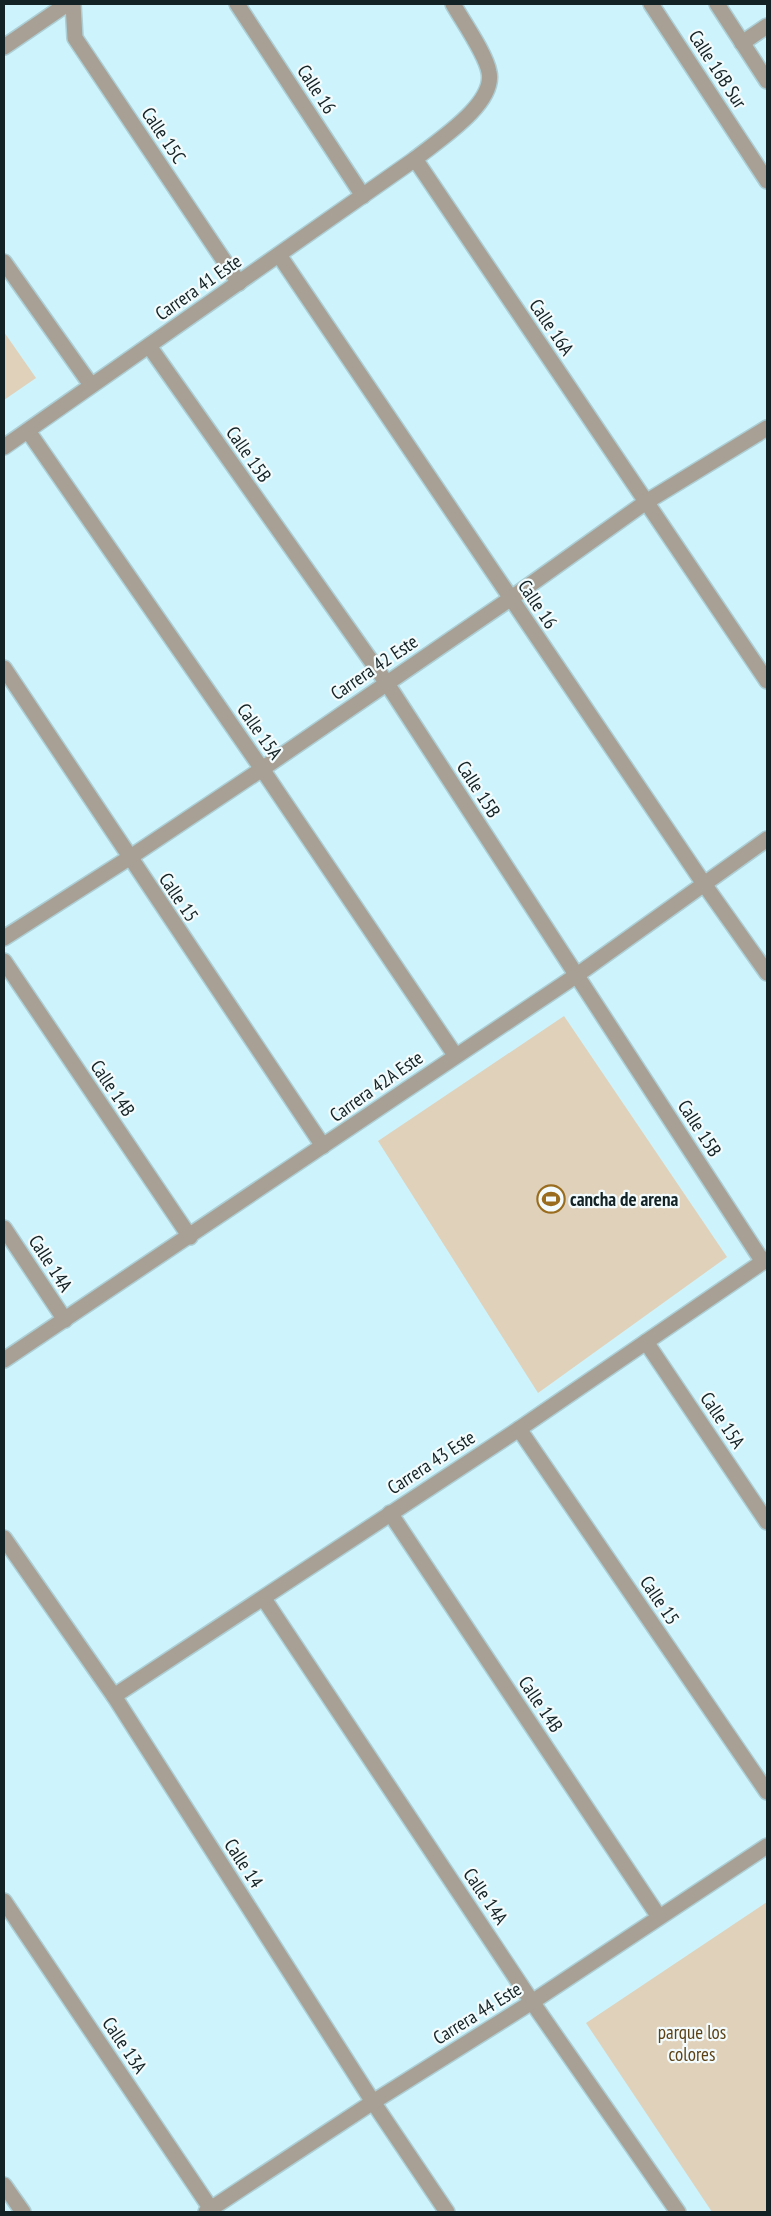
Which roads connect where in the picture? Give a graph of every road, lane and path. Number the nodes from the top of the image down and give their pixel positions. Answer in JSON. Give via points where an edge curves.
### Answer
{"nodes":[{"id":1,"x":67,"y":4,"type":"edge"},
{"id":2,"x":73,"y":4,"type":"edge"},
{"id":3,"x":237,"y":4,"type":"edge"},
{"id":4,"x":453,"y":4,"type":"edge"},
{"id":5,"x":651,"y":4,"type":"edge"},
{"id":6,"x":717,"y":4,"type":"edge"},
{"id":7,"x":767,"y":26,"type":"edge"},
{"id":8,"x":742,"y":43,"type":"junction"},
{"id":9,"x":4,"y":47,"type":"edge"},
{"id":10,"x":767,"y":81,"type":"edge"},
{"id":11,"x":415,"y":159,"type":"junction"},
{"id":12,"x":767,"y":180,"type":"edge"},
{"id":13,"x":363,"y":196,"type":"junction"},
{"id":14,"x":279,"y":255,"type":"junction"},
{"id":15,"x":4,"y":262,"type":"edge"},
{"id":16,"x":238,"y":283,"type":"junction"},
{"id":17,"x":149,"y":346,"type":"junction"},
{"id":18,"x":90,"y":385,"type":"junction"},
{"id":19,"x":767,"y":428,"type":"edge"},
{"id":20,"x":28,"y":431,"type":"junction"},
{"id":21,"x":4,"y":448,"type":"edge"},
{"id":22,"x":646,"y":502,"type":"junction"},
{"id":23,"x":510,"y":599,"type":"junction"},
{"id":24,"x":4,"y":668,"type":"edge"},
{"id":25,"x":767,"y":681,"type":"edge"},
{"id":26,"x":386,"y":682,"type":"junction"},
{"id":27,"x":262,"y":769,"type":"junction"},
{"id":28,"x":767,"y":839,"type":"edge"},
{"id":29,"x":129,"y":858,"type":"junction"},
{"id":30,"x":704,"y":884,"type":"junction"},
{"id":31,"x":4,"y":938,"type":"edge"},
{"id":32,"x":4,"y":961,"type":"edge"},
{"id":33,"x":767,"y":973,"type":"edge"},
{"id":34,"x":577,"y":975,"type":"junction"},
{"id":35,"x":455,"y":1055,"type":"junction"},
{"id":36,"x":323,"y":1146,"type":"junction"},
{"id":37,"x":4,"y":1228,"type":"edge"},
{"id":38,"x":190,"y":1237,"type":"junction"},
{"id":39,"x":765,"y":1260,"type":"edge"},
{"id":40,"x":65,"y":1320,"type":"junction"},
{"id":41,"x":646,"y":1342,"type":"junction"},
{"id":42,"x":4,"y":1360,"type":"edge"},
{"id":43,"x":519,"y":1429,"type":"junction"},
{"id":44,"x":390,"y":1513,"type":"junction"},
{"id":45,"x":767,"y":1522,"type":"edge"},
{"id":46,"x":4,"y":1538,"type":"edge"},
{"id":47,"x":264,"y":1599,"type":"junction"},
{"id":48,"x":114,"y":1696,"type":"junction"},
{"id":49,"x":767,"y":1792,"type":"edge"},
{"id":50,"x":767,"y":1846,"type":"edge"},
{"id":51,"x":4,"y":1901,"type":"edge"},
{"id":52,"x":659,"y":1917,"type":"junction"},
{"id":53,"x":532,"y":2002,"type":"junction"},
{"id":54,"x":373,"y":2102,"type":"junction"},
{"id":55,"x":4,"y":2185,"type":"edge"},
{"id":56,"x":210,"y":2211,"type":"edge"},
{"id":57,"x":23,"y":2212,"type":"edge"},
{"id":58,"x":447,"y":2212,"type":"edge"},
{"id":59,"x":678,"y":2212,"type":"edge"}],
"edges":[{"from":1,"to":9,"type":"street"},
{"from":2,"to":16,"type":"street","name":"Calle 15C","via":[[75,38]]},
{"from":3,"to":13,"type":"street","name":"Calle 16"},
{"from":4,"to":11,"type":"street","via":[[489,72],[487,91],[472,112]]},
{"from":5,"to":12,"type":"street","name":"Calle 16B Sur"},
{"from":6,"to":8,"type":"street","name":"Calle 16B Sur"},
{"from":7,"to":8,"type":"street"},
{"from":8,"to":10,"type":"street","name":"Calle 16B Sur"},
{"from":11,"to":13,"type":"street","name":"Carrera 41 Este"},
{"from":11,"to":22,"type":"street","name":"Calle 16A"},
{"from":13,"to":14,"type":"street","name":"Carrera 41 Este"},
{"from":14,"to":16,"type":"street","name":"Carrera 41 Este"},
{"from":14,"to":23,"type":"street","name":"Calle 16"},
{"from":15,"to":18,"type":"street"},
{"from":16,"to":17,"type":"street","name":"Carrera 41 Este"},
{"from":17,"to":18,"type":"street","name":"Carrera 41 Este"},
{"from":17,"to":26,"type":"street","name":"Calle 15B"},
{"from":18,"to":20,"type":"street","name":"Carrera 41 Este"},
{"from":19,"to":22,"type":"street","name":"Carrera 42 Este"},
{"from":20,"to":21,"type":"street","name":"Carrera 41 Este"},
{"from":20,"to":27,"type":"street","name":"Calle 15A"},
{"from":22,"to":23,"type":"street","name":"Carrera 42 Este"},
{"from":22,"to":25,"type":"street","name":"Calle 16A"},
{"from":23,"to":26,"type":"street","name":"Carrera 42 Este"},
{"from":23,"to":30,"type":"street","name":"Calle 16"},
{"from":24,"to":29,"type":"street","name":"Calle 15"},
{"from":26,"to":27,"type":"street","name":"Carrera 42 Este"},
{"from":26,"to":34,"type":"street","name":"Calle 15B"},
{"from":27,"to":29,"type":"street","name":"Carrera 42 Este"},
{"from":27,"to":35,"type":"street","name":"Calle 15A"},
{"from":28,"to":30,"type":"street","name":"Carrera 42A Este"},
{"from":29,"to":31,"type":"street","name":"Carrera 42 Este"},
{"from":29,"to":36,"type":"street","name":"Calle 15"},
{"from":30,"to":33,"type":"street","name":"Calle 16"},
{"from":30,"to":34,"type":"street","name":"Carrera 42A Este"},
{"from":32,"to":38,"type":"street","name":"Calle 14B"},
{"from":34,"to":35,"type":"street","name":"Carrera 42A Este"},
{"from":34,"to":39,"type":"street","name":"Calle 15B"},
{"from":35,"to":36,"type":"street","name":"Carrera 42A Este"},
{"from":36,"to":38,"type":"street","name":"Carrera 42A Este"},
{"from":37,"to":40,"type":"street","name":"Calle 14A"},
{"from":38,"to":40,"type":"street","name":"Carrera 42A Este"},
{"from":39,"to":41,"type":"street","name":"Carrera 43 Este"},
{"from":40,"to":42,"type":"street","name":"Carrera 42A Este"},
{"from":41,"to":43,"type":"street","name":"Carrera 43 Este"},
{"from":41,"to":45,"type":"street","name":"Calle 15A"},
{"from":43,"to":44,"type":"street","name":"Carrera 43 Este"},
{"from":43,"to":49,"type":"street","name":"Calle 15"},
{"from":44,"to":47,"type":"street","name":"Carrera 43 Este"},
{"from":44,"to":52,"type":"street","name":"Calle 14B"},
{"from":46,"to":48,"type":"street","name":"Calle 14"},
{"from":47,"to":48,"type":"street","name":"Carrera 43 Este"},
{"from":47,"to":53,"type":"street","name":"Calle 14A"},
{"from":48,"to":54,"type":"street","name":"Calle 14"},
{"from":50,"to":52,"type":"street","name":"Carrera 44 Este"},
{"from":51,"to":56,"type":"street","name":"Calle 13A"},
{"from":52,"to":53,"type":"street","name":"Carrera 44 Este"},
{"from":53,"to":54,"type":"street","name":"Carrera 44 Este"},
{"from":53,"to":59,"type":"street","name":"Calle 14A"},
{"from":54,"to":56,"type":"street","name":"Carrera 44 Este"},
{"from":54,"to":58,"type":"street","name":"Calle 14"},
{"from":55,"to":57,"type":"street"}]}
